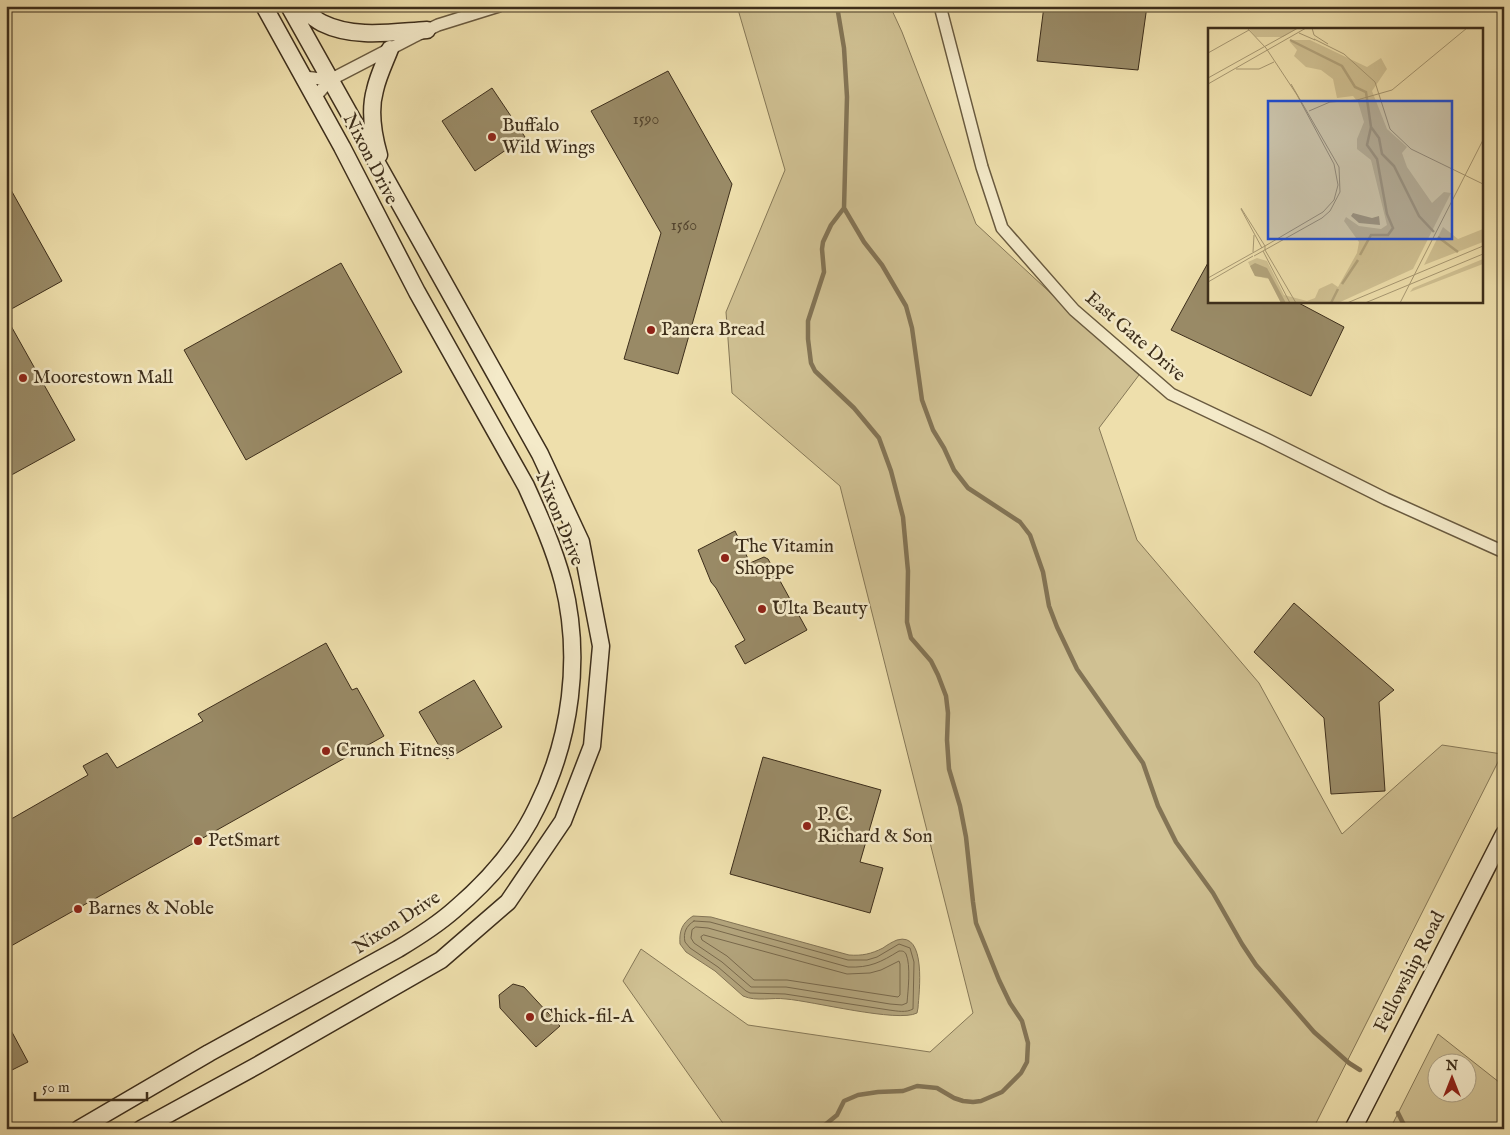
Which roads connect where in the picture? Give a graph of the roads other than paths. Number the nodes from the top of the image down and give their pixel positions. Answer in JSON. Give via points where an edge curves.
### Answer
{"nodes":[{"id":1,"x":264,"y":6,"type":"edge"},
{"id":2,"x":289,"y":6,"type":"edge"},
{"id":3,"x":300,"y":6,"type":"edge"},
{"id":4,"x":499,"y":6,"type":"edge"},
{"id":5,"x":940,"y":6,"type":"edge"},
{"id":6,"x":427,"y":30,"type":"junction"},
{"id":7,"x":390,"y":49,"type":"junction"},
{"id":8,"x":304,"y":77,"type":"junction"},
{"id":9,"x":330,"y":80,"type":"junction"},
{"id":10,"x":315,"y":97,"type":"junction"},
{"id":11,"x":383,"y":174,"type":"junction"},
{"id":12,"x":1504,"y":552,"type":"edge"},
{"id":13,"x":1504,"y":834,"type":"edge"},
{"id":14,"x":79,"y":1129,"type":"edge"},
{"id":15,"x":141,"y":1129,"type":"edge"},
{"id":16,"x":1353,"y":1129,"type":"edge"}],
"edges":[{"from":1,"to":8,"type":"street","name":"Nixon Drive"},
{"from":2,"to":9,"type":"street","name":"Nixon Drive"},
{"from":3,"to":6,"type":"street","via":[[320,22],[343,31]]},
{"from":4,"to":6,"type":"street"},
{"from":5,"to":12,"type":"street","name":"East Gate Drive","via":[[982,167],[1002,228],[1074,310],[1171,394],[1386,499]]},
{"from":6,"to":7,"type":"street"},
{"from":7,"to":9,"type":"street"},
{"from":7,"to":11,"type":"street","via":[[374,90],[373,134]]},
{"from":8,"to":9,"type":"street"},
{"from":8,"to":10,"type":"street","name":"Nixon Drive"},
{"from":9,"to":10,"type":"street"},
{"from":9,"to":11,"type":"street","name":"Nixon Drive"},
{"from":10,"to":14,"type":"street","name":"Nixon Drive","via":[[417,292],[526,486],[553,550],[570,616],[572,650],[571,684],[562,740],[537,808],[520,836],[496,869],[454,911],[398,949]]},
{"from":11,"to":15,"type":"street","name":"Nixon Drive","via":[[540,454],[581,542],[602,646],[592,746],[563,821],[508,902],[441,960]]},
{"from":13,"to":16,"type":"street","name":"Fellowship Road"}]}
